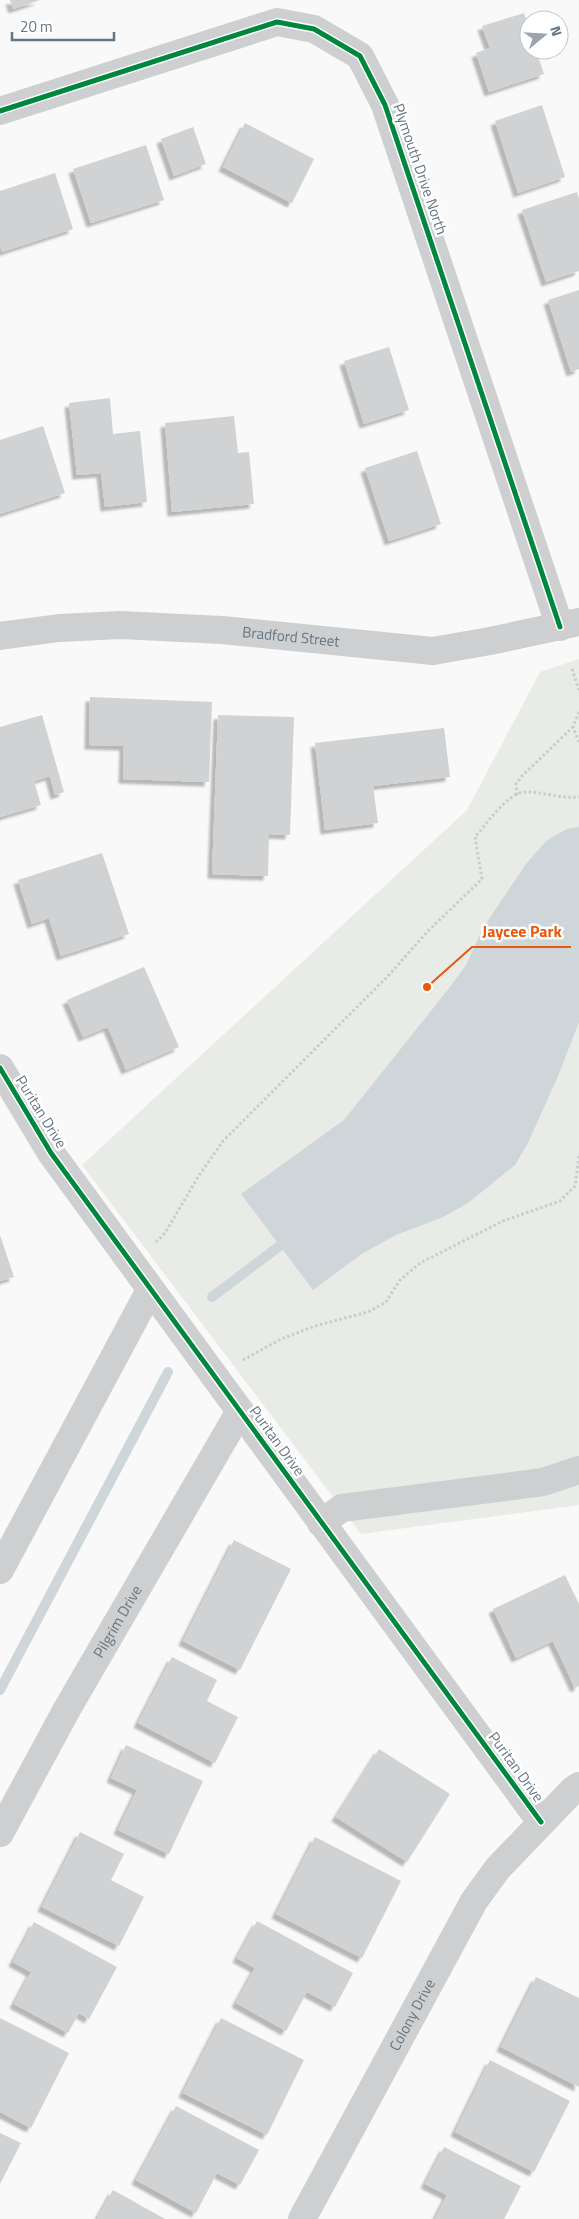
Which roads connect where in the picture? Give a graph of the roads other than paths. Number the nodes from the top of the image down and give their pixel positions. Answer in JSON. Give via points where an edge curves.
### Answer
{"nodes":[{"id":1,"x":0,"y":111,"type":"edge"},
{"id":2,"x":569,"y":624,"type":"edge"},
{"id":3,"x":0,"y":636,"type":"edge"},
{"id":4,"x":0,"y":1068,"type":"edge"},
{"id":5,"x":150,"y":1290,"type":"junction"},
{"id":6,"x":240,"y":1411,"type":"junction"},
{"id":7,"x":579,"y":1470,"type":"edge"},
{"id":8,"x":321,"y":1523,"type":"junction"},
{"id":9,"x":0,"y":1570,"type":"edge"},
{"id":10,"x":579,"y":1786,"type":"edge"},
{"id":11,"x":541,"y":1822,"type":"junction"},
{"id":12,"x":0,"y":1833,"type":"edge"},
{"id":13,"x":302,"y":2219,"type":"edge"}],
"edges":[{"from":1,"to":2,"type":"street","name":"Plymouth Drive North","via":[[277,22],[314,29],[360,56],[385,105]]},
{"from":2,"to":3,"type":"street","name":"Bradford Street","via":[[433,651],[222,630],[121,625],[59,628]]},
{"from":4,"to":5,"type":"street","name":"Puritan Drive","via":[[51,1153]]},
{"from":5,"to":6,"type":"street","name":"Puritan Drive"},
{"from":5,"to":9,"type":"street"},
{"from":6,"to":8,"type":"street","name":"Puritan Drive"},
{"from":6,"to":12,"type":"street","name":"Pilgrim Drive","via":[[67,1709]]},
{"from":7,"to":8,"type":"street","via":[[543,1482],[342,1508]]},
{"from":8,"to":11,"type":"street","name":"Puritan Drive"},
{"from":10,"to":11,"type":"street","name":"Puritan Drive"},
{"from":11,"to":13,"type":"street","name":"Colony Drive","via":[[498,1868],[474,1901]]}]}
